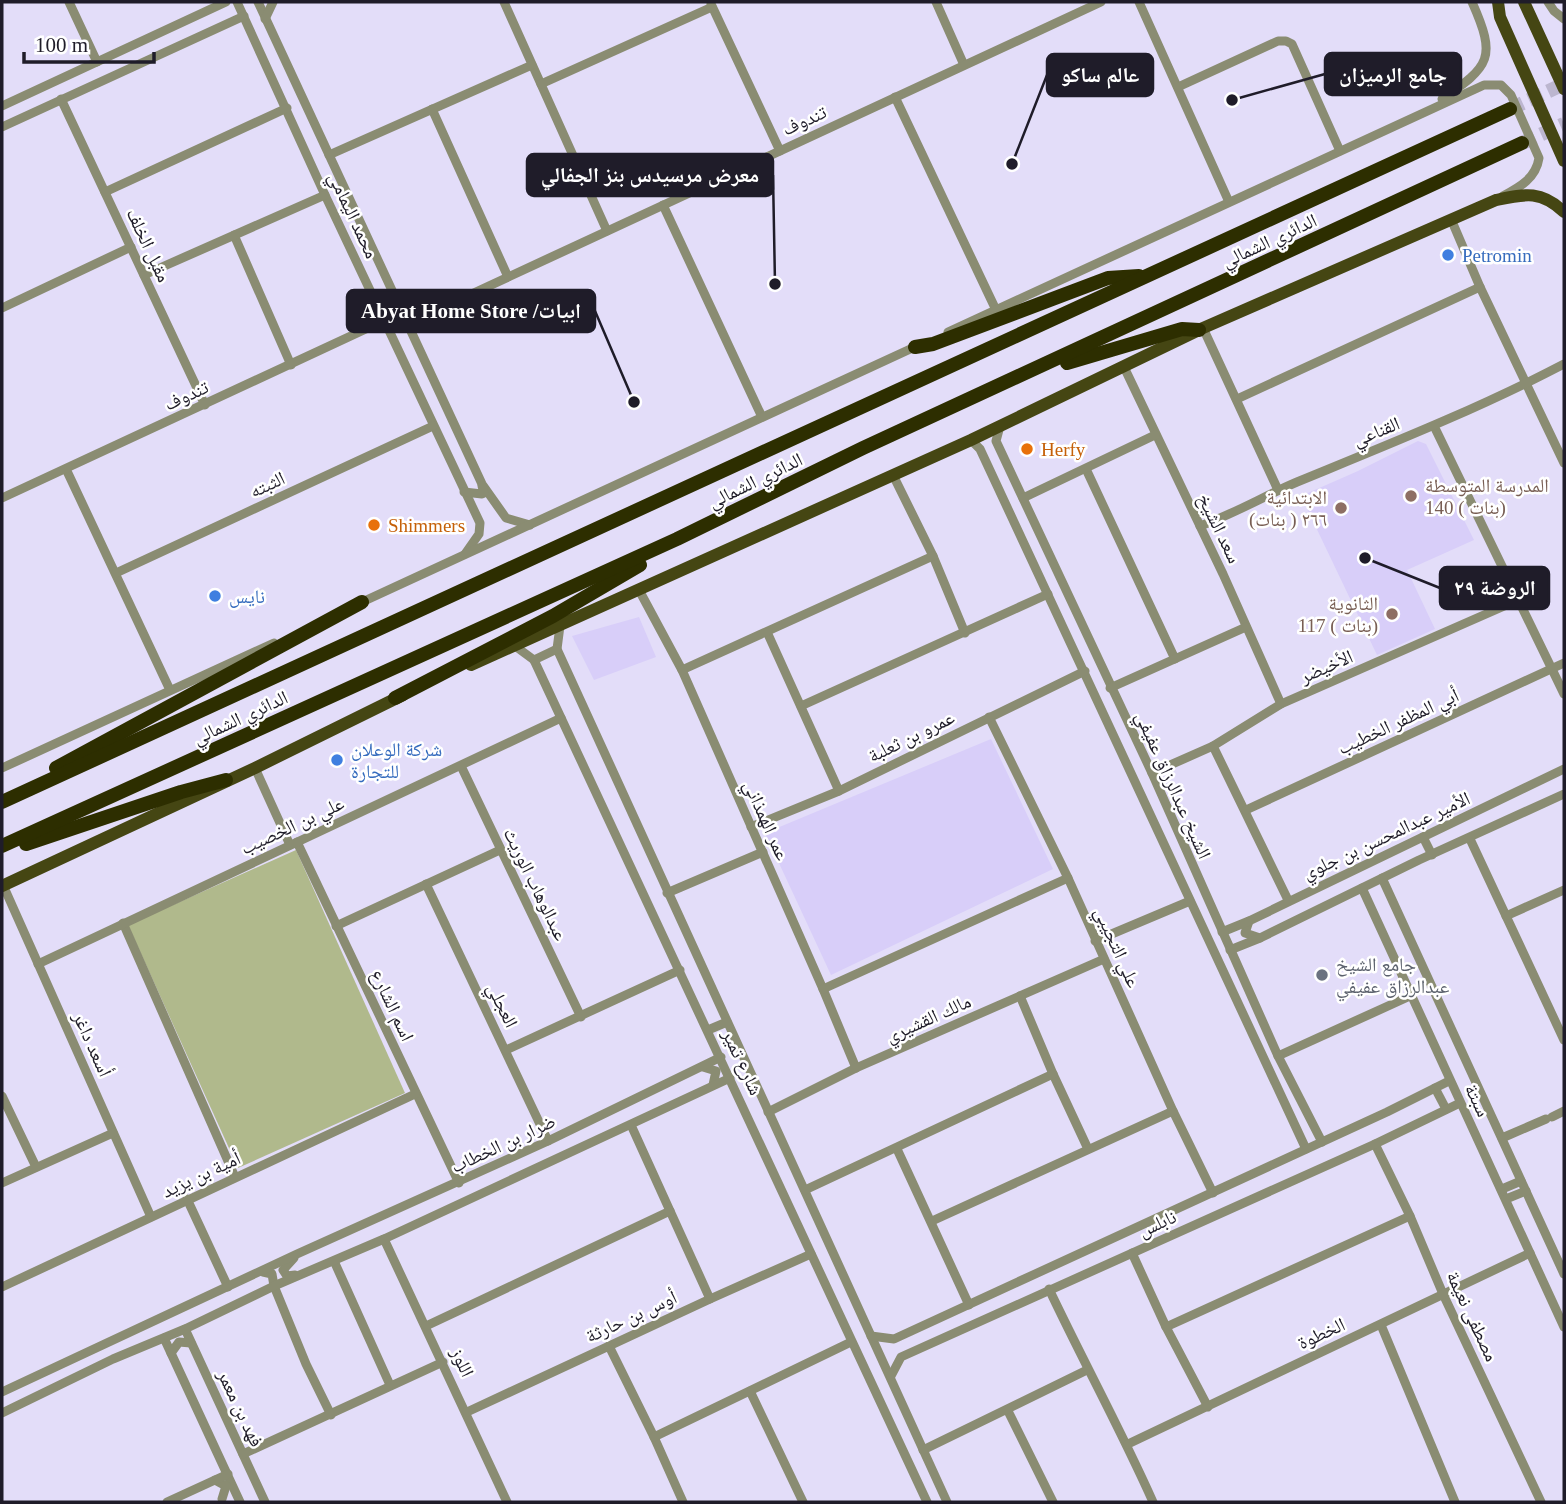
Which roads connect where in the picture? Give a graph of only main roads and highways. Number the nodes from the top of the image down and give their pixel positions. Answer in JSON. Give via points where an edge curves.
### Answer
{"nodes":[{"id":1,"x":1486,"y":2,"type":"edge"},
{"id":2,"x":1498,"y":2,"type":"edge"},
{"id":3,"x":1526,"y":4,"type":"edge"},
{"id":4,"x":1500,"y":17,"type":"junction"},
{"id":5,"x":1564,"y":89,"type":"edge"},
{"id":6,"x":1511,"y":102,"type":"tunnel mouth"},
{"id":7,"x":1522,"y":143,"type":"tunnel mouth"},
{"id":8,"x":1562,"y":155,"type":"edge"},
{"id":9,"x":1564,"y":212,"type":"edge"},
{"id":10,"x":1148,"y":275,"type":"junction"},
{"id":11,"x":1201,"y":329,"type":"junction"},
{"id":12,"x":915,"y":347,"type":"road end"},
{"id":13,"x":1035,"y":369,"type":"junction"},
{"id":14,"x":677,"y":539,"type":"junction"},
{"id":15,"x":362,"y":602,"type":"road end"},
{"id":16,"x":395,"y":698,"type":"junction"},
{"id":17,"x":226,"y":780,"type":"junction"},
{"id":18,"x":2,"y":801,"type":"edge"},
{"id":19,"x":2,"y":846,"type":"edge"},
{"id":20,"x":2,"y":852,"type":"edge"},
{"id":21,"x":2,"y":886,"type":"edge"}],
"edges":[{"from":1,"to":4,"type":"main road"},
{"from":2,"to":4,"type":"main road"},
{"from":3,"to":5,"type":"main road"},
{"from":4,"to":8,"type":"main road"},
{"from":6,"to":10,"type":"highway","name":"الدائري الشمالي"},
{"from":7,"to":13,"type":"highway","name":"الدائري الشمالي"},
{"from":9,"to":11,"type":"main road","via":[[1532,194],[1496,200]]},
{"from":10,"to":12,"type":"highway","via":[[1108,278]]},
{"from":10,"to":18,"type":"highway","name":"الدائري الشمالي"},
{"from":11,"to":13,"type":"highway","via":[[1182,329]]},
{"from":11,"to":16,"type":"main road","via":[[1000,426],[976,444],[893,475]]},
{"from":13,"to":14,"type":"highway","name":"الدائري الشمالي"},
{"from":14,"to":16,"type":"highway","via":[[553,616]]},
{"from":14,"to":19,"type":"highway","name":"الدائري الشمالي"},
{"from":15,"to":18,"type":"highway"},
{"from":16,"to":17,"type":"main road"},
{"from":17,"to":20,"type":"highway"},
{"from":17,"to":21,"type":"main road"}]}
